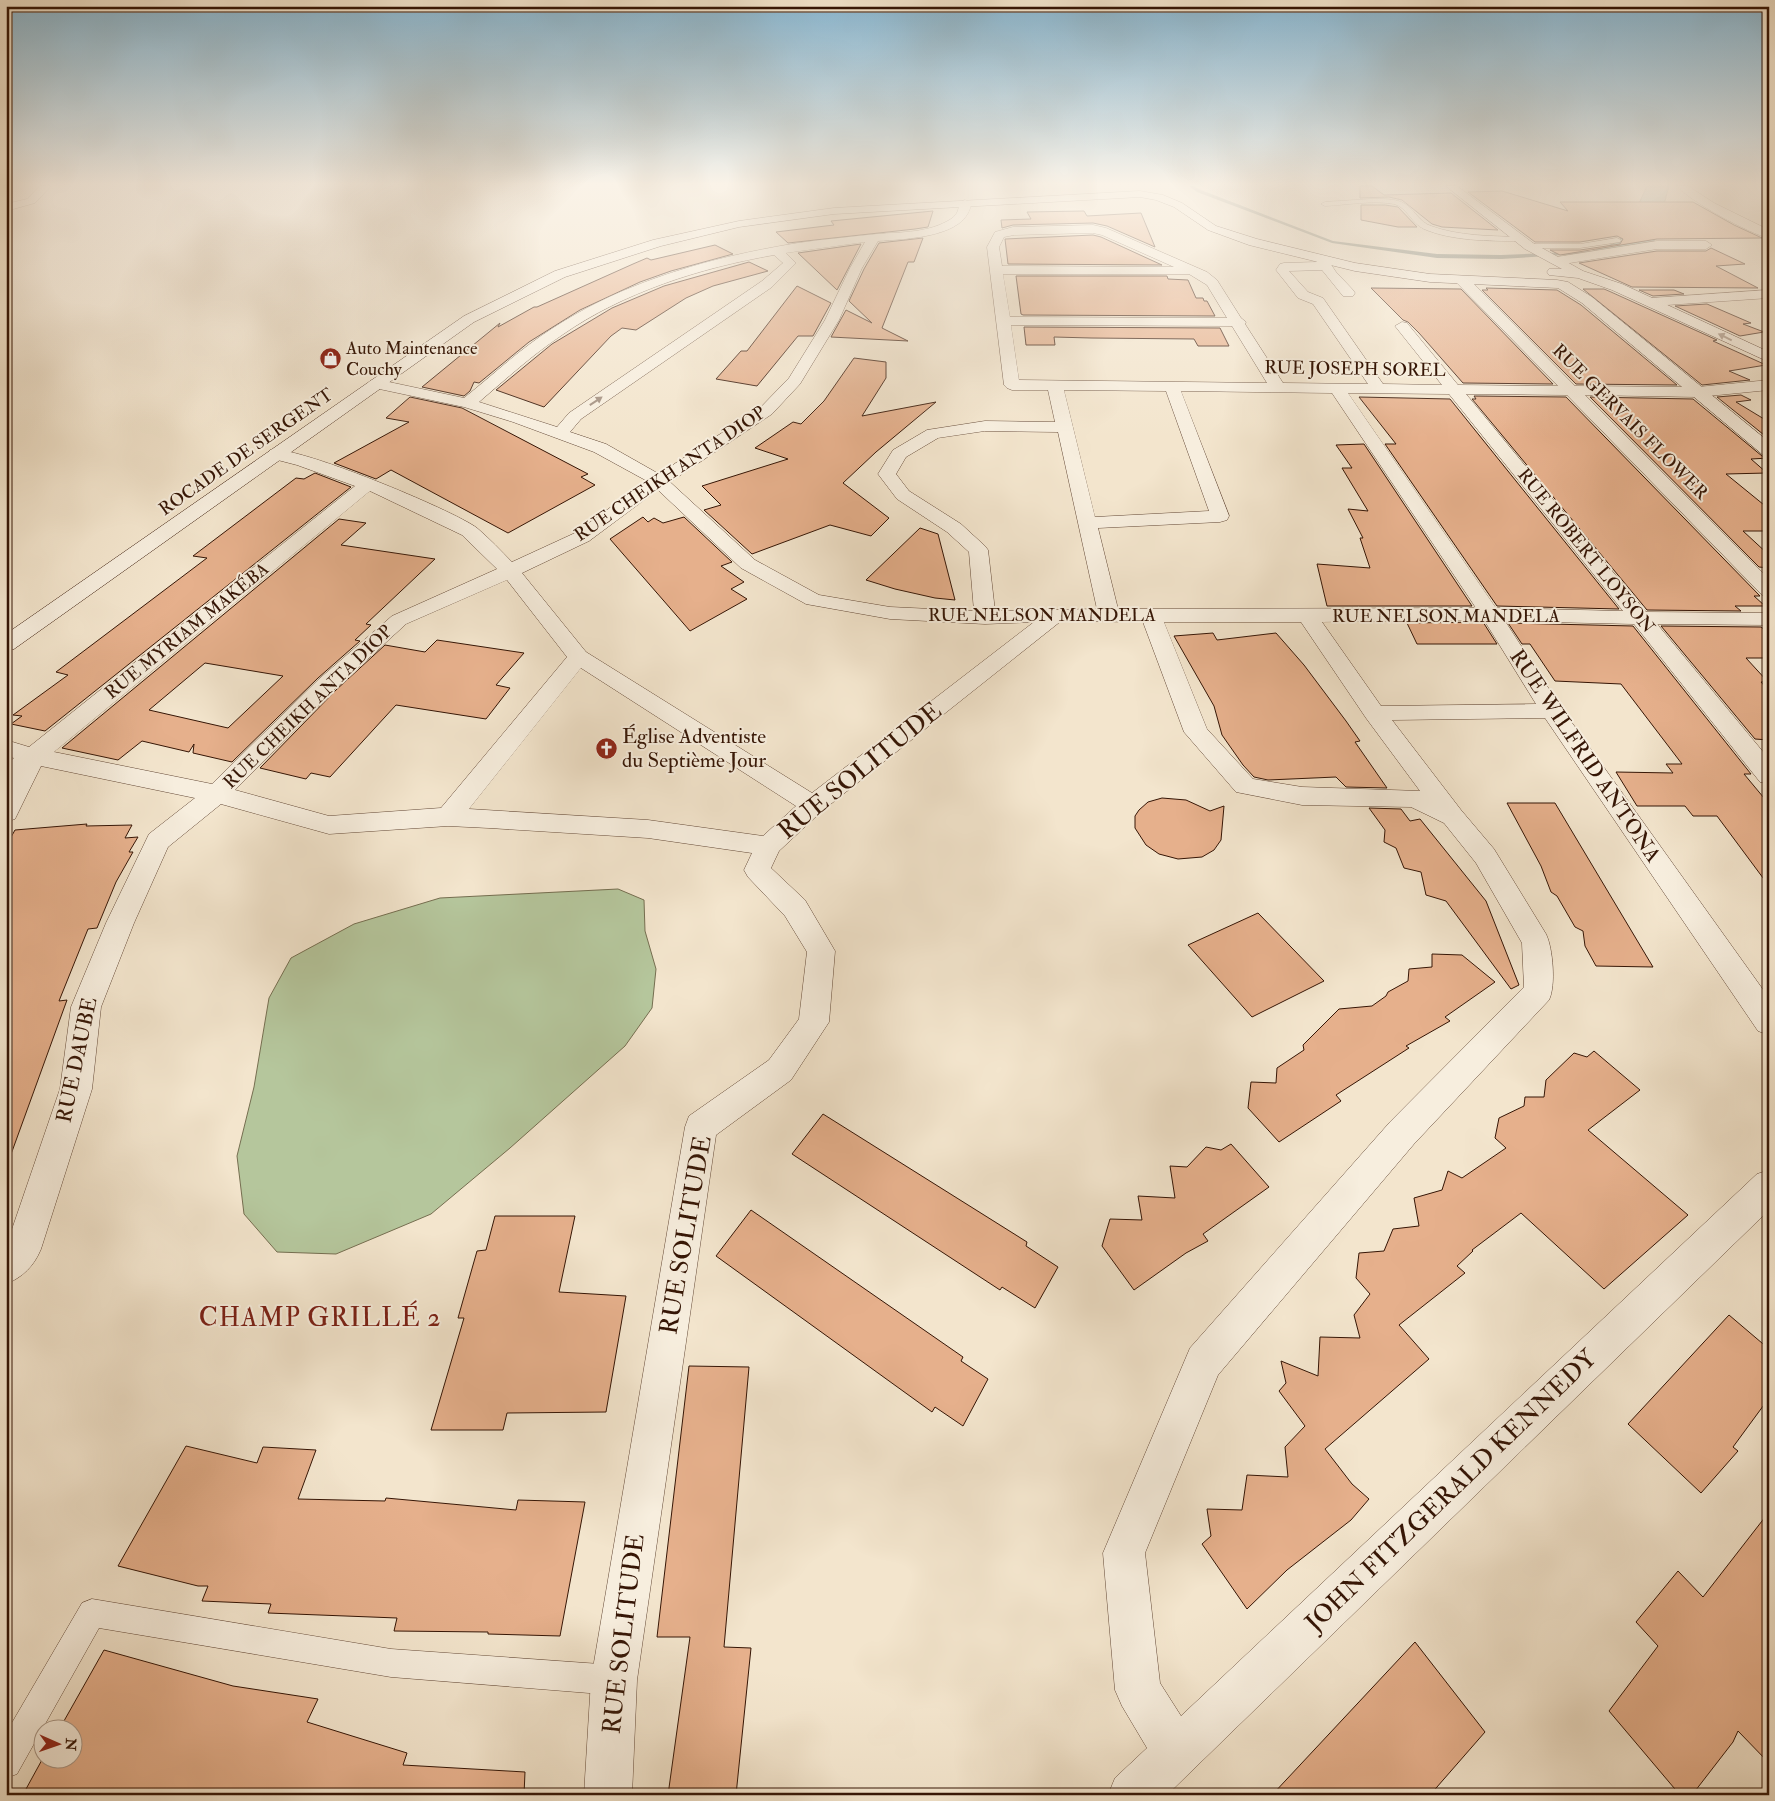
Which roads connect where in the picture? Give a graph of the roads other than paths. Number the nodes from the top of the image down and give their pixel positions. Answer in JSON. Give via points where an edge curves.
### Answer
{"nodes":[{"id":1,"x":572,"y":270,"type":"edge"},
{"id":2,"x":692,"y":270,"type":"edge"},
{"id":3,"x":782,"y":270,"type":"edge"},
{"id":4,"x":857,"y":270,"type":"edge"},
{"id":5,"x":996,"y":270,"type":"edge"},
{"id":6,"x":1005,"y":270,"type":"edge"},
{"id":7,"x":1282,"y":270,"type":"edge"},
{"id":8,"x":1330,"y":270,"type":"edge"},
{"id":9,"x":1366,"y":270,"type":"edge"},
{"id":10,"x":1549,"y":270,"type":"edge"},
{"id":11,"x":1564,"y":270,"type":"edge"},
{"id":12,"x":1193,"y":271,"type":"joint"},
{"id":13,"x":1462,"y":280,"type":"junction"},
{"id":14,"x":1553,"y":280,"type":"junction"},
{"id":15,"x":1586,"y":285,"type":"junction"},
{"id":16,"x":1348,"y":292,"type":"dead end"},
{"id":17,"x":1769,"y":294,"type":"edge"},
{"id":18,"x":1753,"y":295,"type":"junction"},
{"id":19,"x":1652,"y":302,"type":"junction"},
{"id":20,"x":1769,"y":302,"type":"edge"},
{"id":21,"x":1002,"y":321,"type":"junction"},
{"id":22,"x":1239,"y":322,"type":"junction"},
{"id":23,"x":1402,"y":326,"type":"dead end"},
{"id":24,"x":1769,"y":358,"type":"edge"},
{"id":25,"x":375,"y":384,"type":"junction"},
{"id":26,"x":1769,"y":385,"type":"edge"},
{"id":27,"x":1055,"y":386,"type":"junction"},
{"id":28,"x":1172,"y":387,"type":"junction"},
{"id":29,"x":1278,"y":388,"type":"junction"},
{"id":30,"x":1337,"y":389,"type":"junction"},
{"id":31,"x":1379,"y":389,"type":"junction"},
{"id":32,"x":1454,"y":390,"type":"junction"},
{"id":33,"x":1571,"y":391,"type":"junction"},
{"id":34,"x":1698,"y":392,"type":"junction"},
{"id":35,"x":467,"y":403,"type":"junction"},
{"id":36,"x":1066,"y":427,"type":"junction"},
{"id":37,"x":560,"y":433,"type":"junction"},
{"id":38,"x":1769,"y":451,"type":"edge"},
{"id":39,"x":276,"y":454,"type":"junction"},
{"id":40,"x":659,"y":481,"type":"junction"},
{"id":41,"x":368,"y":484,"type":"junction"},
{"id":42,"x":1088,"y":523,"type":"junction"},
{"id":43,"x":510,"y":571,"type":"junction"},
{"id":44,"x":1769,"y":591,"type":"edge"},
{"id":45,"x":1490,"y":614,"type":"junction"},
{"id":46,"x":1056,"y":615,"type":"junction"},
{"id":47,"x":1109,"y":615,"type":"junction"},
{"id":48,"x":1151,"y":615,"type":"junction"},
{"id":49,"x":1307,"y":616,"type":"junction"},
{"id":50,"x":985,"y":618,"type":"junction"},
{"id":51,"x":1640,"y":618,"type":"junction"},
{"id":52,"x":1769,"y":619,"type":"edge"},
{"id":53,"x":6,"y":644,"type":"edge"},
{"id":54,"x":578,"y":657,"type":"junction"},
{"id":55,"x":1552,"y":711,"type":"junction"},
{"id":56,"x":1374,"y":713,"type":"junction"},
{"id":57,"x":6,"y":748,"type":"edge"},
{"id":58,"x":34,"y":756,"type":"junction"},
{"id":59,"x":1769,"y":776,"type":"edge"},
{"id":60,"x":6,"y":778,"type":"edge"},
{"id":61,"x":217,"y":794,"type":"junction"},
{"id":62,"x":813,"y":805,"type":"junction"},
{"id":63,"x":6,"y":812,"type":"edge"},
{"id":64,"x":448,"y":816,"type":"junction"},
{"id":65,"x":1453,"y":817,"type":"junction"},
{"id":66,"x":768,"y":846,"type":"junction"},
{"id":67,"x":1769,"y":1022,"type":"edge"},
{"id":68,"x":1769,"y":1186,"type":"edge"},
{"id":69,"x":6,"y":1266,"type":"edge"},
{"id":70,"x":614,"y":1680,"type":"junction"},
{"id":71,"x":1177,"y":1752,"type":"junction"},
{"id":72,"x":6,"y":1764,"type":"edge"},
{"id":73,"x":608,"y":1795,"type":"edge"},
{"id":74,"x":1132,"y":1795,"type":"edge"}],
"edges":[{"from":1,"to":25,"type":"street","name":"ROCADE DE SERGENT","via":[[469,319]]},
{"from":2,"to":35,"type":"street","via":[[624,294],[559,330]]},
{"from":37,"to":3,"type":"street","one_way":true,"via":[[575,416],[767,284]]},
{"from":4,"to":40,"type":"street","name":"RUE CHEIKH ANTA DIOP","via":[[832,320],[795,381],[766,411]]},
{"from":5,"to":21,"type":"street"},
{"from":6,"to":12,"type":"street"},
{"from":7,"to":31,"type":"street","via":[[1305,296],[1318,301]]},
{"from":8,"to":16,"type":"street"},
{"from":9,"to":13,"type":"street","name":"ROCADE DE SERGENT"},
{"from":10,"to":14,"type":"street"},
{"from":11,"to":15,"type":"street"},
{"from":12,"to":22,"type":"street","via":[[1209,279]]},
{"from":13,"to":14,"type":"street","name":"ROCADE DE SERGENT"},
{"from":13,"to":33,"type":"street","name":"RUE GERVAIS FLOWER"},
{"from":14,"to":15,"type":"street"},
{"from":14,"to":15,"type":"street","name":"ROCADE DE SERGENT","via":[[1560,272]]},
{"from":15,"to":19,"type":"street","via":[[1617,287]]},
{"from":15,"to":34,"type":"street"},
{"from":17,"to":18,"type":"street"},
{"from":18,"to":19,"type":"street"},
{"from":18,"to":20,"type":"street"},
{"from":24,"to":19,"type":"street","one_way":true},
{"from":21,"to":22,"type":"street"},
{"from":21,"to":27,"type":"street","name":"RUE JOSEPH SOREL","via":[[1012,385]]},
{"from":22,"to":29,"type":"street"},
{"from":23,"to":32,"type":"street","name":"RUE ROBERT LOYSON"},
{"from":25,"to":35,"type":"street","name":"RUE NELSON MANDELA"},
{"from":25,"to":39,"type":"street","name":"ROCADE DE SERGENT"},
{"from":26,"to":34,"type":"street","name":"RUE JOSEPH SOREL"},
{"from":27,"to":28,"type":"street","name":"RUE JOSEPH SOREL"},
{"from":27,"to":36,"type":"street"},
{"from":28,"to":29,"type":"street","name":"RUE JOSEPH SOREL"},
{"from":28,"to":42,"type":"street","via":[[1220,516]]},
{"from":29,"to":30,"type":"street","name":"RUE JOSEPH SOREL"},
{"from":30,"to":31,"type":"street","name":"RUE JOSEPH SOREL"},
{"from":30,"to":45,"type":"street","name":"RUE WILFRID ANTONA"},
{"from":31,"to":32,"type":"street","name":"RUE JOSEPH SOREL"},
{"from":32,"to":33,"type":"street","name":"RUE JOSEPH SOREL"},
{"from":32,"to":51,"type":"street","name":"RUE ROBERT LOYSON"},
{"from":33,"to":34,"type":"street","name":"RUE JOSEPH SOREL"},
{"from":33,"to":44,"type":"street","name":"RUE GERVAIS FLOWER"},
{"from":34,"to":38,"type":"street"},
{"from":35,"to":37,"type":"street","name":"RUE NELSON MANDELA"},
{"from":36,"to":42,"type":"street"},
{"from":36,"to":50,"type":"street","via":[[985,426],[933,434],[899,454],[887,474],[903,495],[954,528],[978,550]]},
{"from":37,"to":40,"type":"street","name":"RUE NELSON MANDELA","via":[[600,448]]},
{"from":39,"to":41,"type":"street"},
{"from":39,"to":53,"type":"street","name":"ROCADE DE SERGENT"},
{"from":40,"to":43,"type":"street","name":"RUE CHEIKH ANTA DIOP","via":[[582,537]]},
{"from":40,"to":50,"type":"street","name":"RUE NELSON MANDELA","via":[[748,564],[812,600],[890,613]]},
{"from":41,"to":43,"type":"street","via":[[469,531]]},
{"from":41,"to":58,"type":"street","name":"RUE MYRIAM MAKÉBA"},
{"from":42,"to":47,"type":"street"},
{"from":43,"to":54,"type":"street"},
{"from":43,"to":61,"type":"street","name":"RUE CHEIKH ANTA DIOP","via":[[399,620],[328,684]]},
{"from":45,"to":49,"type":"street","name":"RUE NELSON MANDELA"},
{"from":45,"to":51,"type":"street","name":"RUE NELSON MANDELA"},
{"from":45,"to":55,"type":"street","name":"RUE WILFRID ANTONA"},
{"from":46,"to":47,"type":"street","name":"RUE NELSON MANDELA"},
{"from":46,"to":50,"type":"street","name":"RUE NELSON MANDELA"},
{"from":46,"to":62,"type":"street","name":"RUE SOLITUDE"},
{"from":47,"to":48,"type":"street","name":"RUE NELSON MANDELA"},
{"from":48,"to":49,"type":"street","name":"RUE NELSON MANDELA"},
{"from":48,"to":65,"type":"street","via":[[1196,732],[1245,786],[1302,796],[1416,798]]},
{"from":49,"to":56,"type":"street"},
{"from":51,"to":52,"type":"street","name":"RUE NELSON MANDELA"},
{"from":51,"to":59,"type":"street","name":"RUE ROBERT LOYSON"},
{"from":54,"to":62,"type":"street"},
{"from":54,"to":64,"type":"street"},
{"from":55,"to":56,"type":"street"},
{"from":55,"to":67,"type":"street","name":"RUE WILFRID ANTONA"},
{"from":56,"to":65,"type":"street"},
{"from":57,"to":58,"type":"street"},
{"from":58,"to":60,"type":"street","name":"RUE MYRIAM MAKÉBA"},
{"from":58,"to":61,"type":"street"},
{"from":58,"to":63,"type":"street"},
{"from":61,"to":64,"type":"street","via":[[329,825]]},
{"from":61,"to":69,"type":"street","name":"RUE DAUBE","via":[[158,841],[120,922],[86,1006],[76,1089],[26,1240],[23,1249]]},
{"from":62,"to":66,"type":"street","name":"RUE SOLITUDE"},
{"from":64,"to":66,"type":"street","via":[[575,821],[651,828]]},
{"from":65,"to":71,"type":"street","via":[[1485,856],[1536,942],[1539,991],[1402,1134],[1204,1362],[1124,1552],[1138,1690]]},
{"from":66,"to":70,"type":"street","name":"RUE SOLITUDE","via":[[756,870],[795,908],[821,950],[814,1022],[780,1070],[701,1127]]},
{"from":68,"to":71,"type":"street","name":"JOHN FITZGERALD KENNEDY"},
{"from":70,"to":72,"type":"lane","via":[[391,1663],[92,1613]]},
{"from":70,"to":73,"type":"street","name":"RUE SOLITUDE"},
{"from":71,"to":74,"type":"street","name":"JOHN FITZGERALD KENNEDY"}]}
